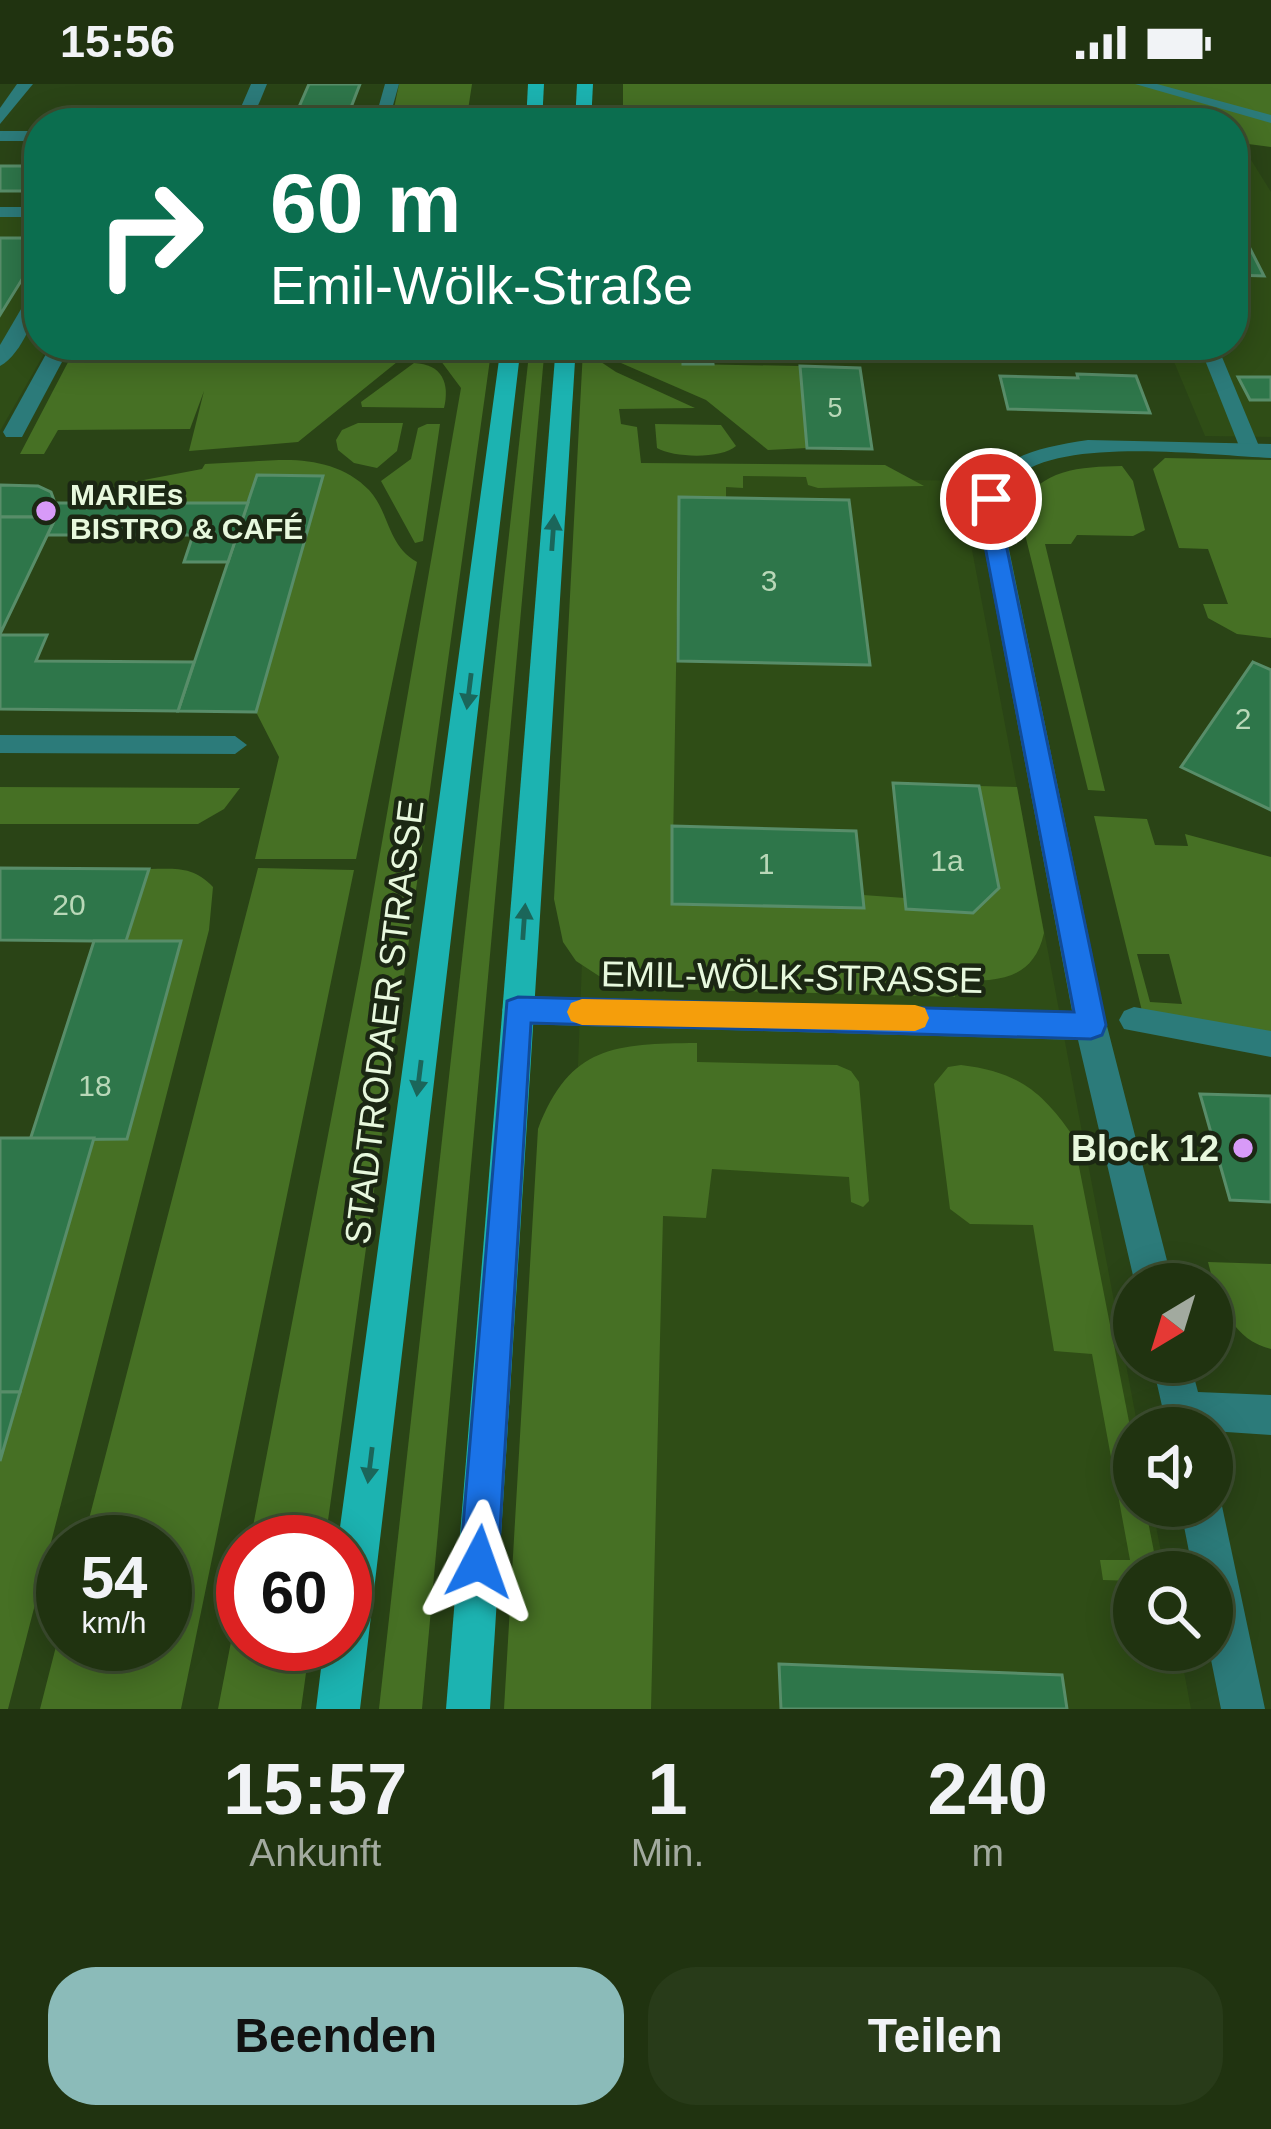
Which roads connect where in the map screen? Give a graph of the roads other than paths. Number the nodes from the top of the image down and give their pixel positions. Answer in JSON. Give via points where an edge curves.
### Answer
{"nodes":[{"id":1,"x":25,"y":84,"type":"edge"},
{"id":2,"x":1142,"y":84,"type":"edge"},
{"id":3,"x":1230,"y":108,"type":"edge"},
{"id":4,"x":0,"y":119,"type":"edge"},
{"id":5,"x":24,"y":319,"type":"edge"},
{"id":6,"x":52,"y":360,"type":"edge"},
{"id":7,"x":509,"y":360,"type":"edge"},
{"id":8,"x":565,"y":360,"type":"edge"},
{"id":9,"x":1216,"y":360,"type":"edge"},
{"id":10,"x":0,"y":361,"type":"edge"},
{"id":11,"x":7,"y":432,"type":"edge"},
{"id":12,"x":1261,"y":451,"type":"edge"},
{"id":13,"x":0,"y":744,"type":"edge"},
{"id":14,"x":236,"y":745,"type":"dead end"},
{"id":15,"x":518,"y":1010,"type":"junction"},
{"id":16,"x":1134,"y":1020,"type":"dead end"},
{"id":17,"x":1091,"y":1025,"type":"junction"},
{"id":18,"x":1271,"y":1044,"type":"edge"},
{"id":19,"x":1149,"y":1263,"type":"edge"},
{"id":20,"x":1271,"y":1415,"type":"edge"},
{"id":21,"x":1233,"y":1417,"type":"edge"},
{"id":22,"x":1205,"y":1527,"type":"edge"},
{"id":23,"x":338,"y":1709,"type":"edge"},
{"id":24,"x":468,"y":1709,"type":"edge"},
{"id":25,"x":1243,"y":1709,"type":"edge"}],
"edges":[{"from":1,"to":4,"type":"street"},
{"from":2,"to":3,"type":"lane"},
{"from":5,"to":10,"type":"lane"},
{"from":6,"to":11,"type":"street"},
{"from":7,"to":23,"type":"main road","name":"STADTRODAER STRASSE","one_way":true},
{"from":15,"to":8,"type":"main road","one_way":true},
{"from":9,"to":12,"type":"lane"},
{"from":12,"to":17,"type":"street","via":[[1058,451],[1018,465],[991,499]]},
{"from":13,"to":14,"type":"lane"},
{"from":15,"to":17,"type":"street","name":"EMIL-WÖLK-STRASSE"},
{"from":15,"to":24,"type":"main road"},
{"from":16,"to":18,"type":"lane"},
{"from":17,"to":19,"type":"street"},
{"from":20,"to":21,"type":"street"},
{"from":22,"to":25,"type":"street"}]}
